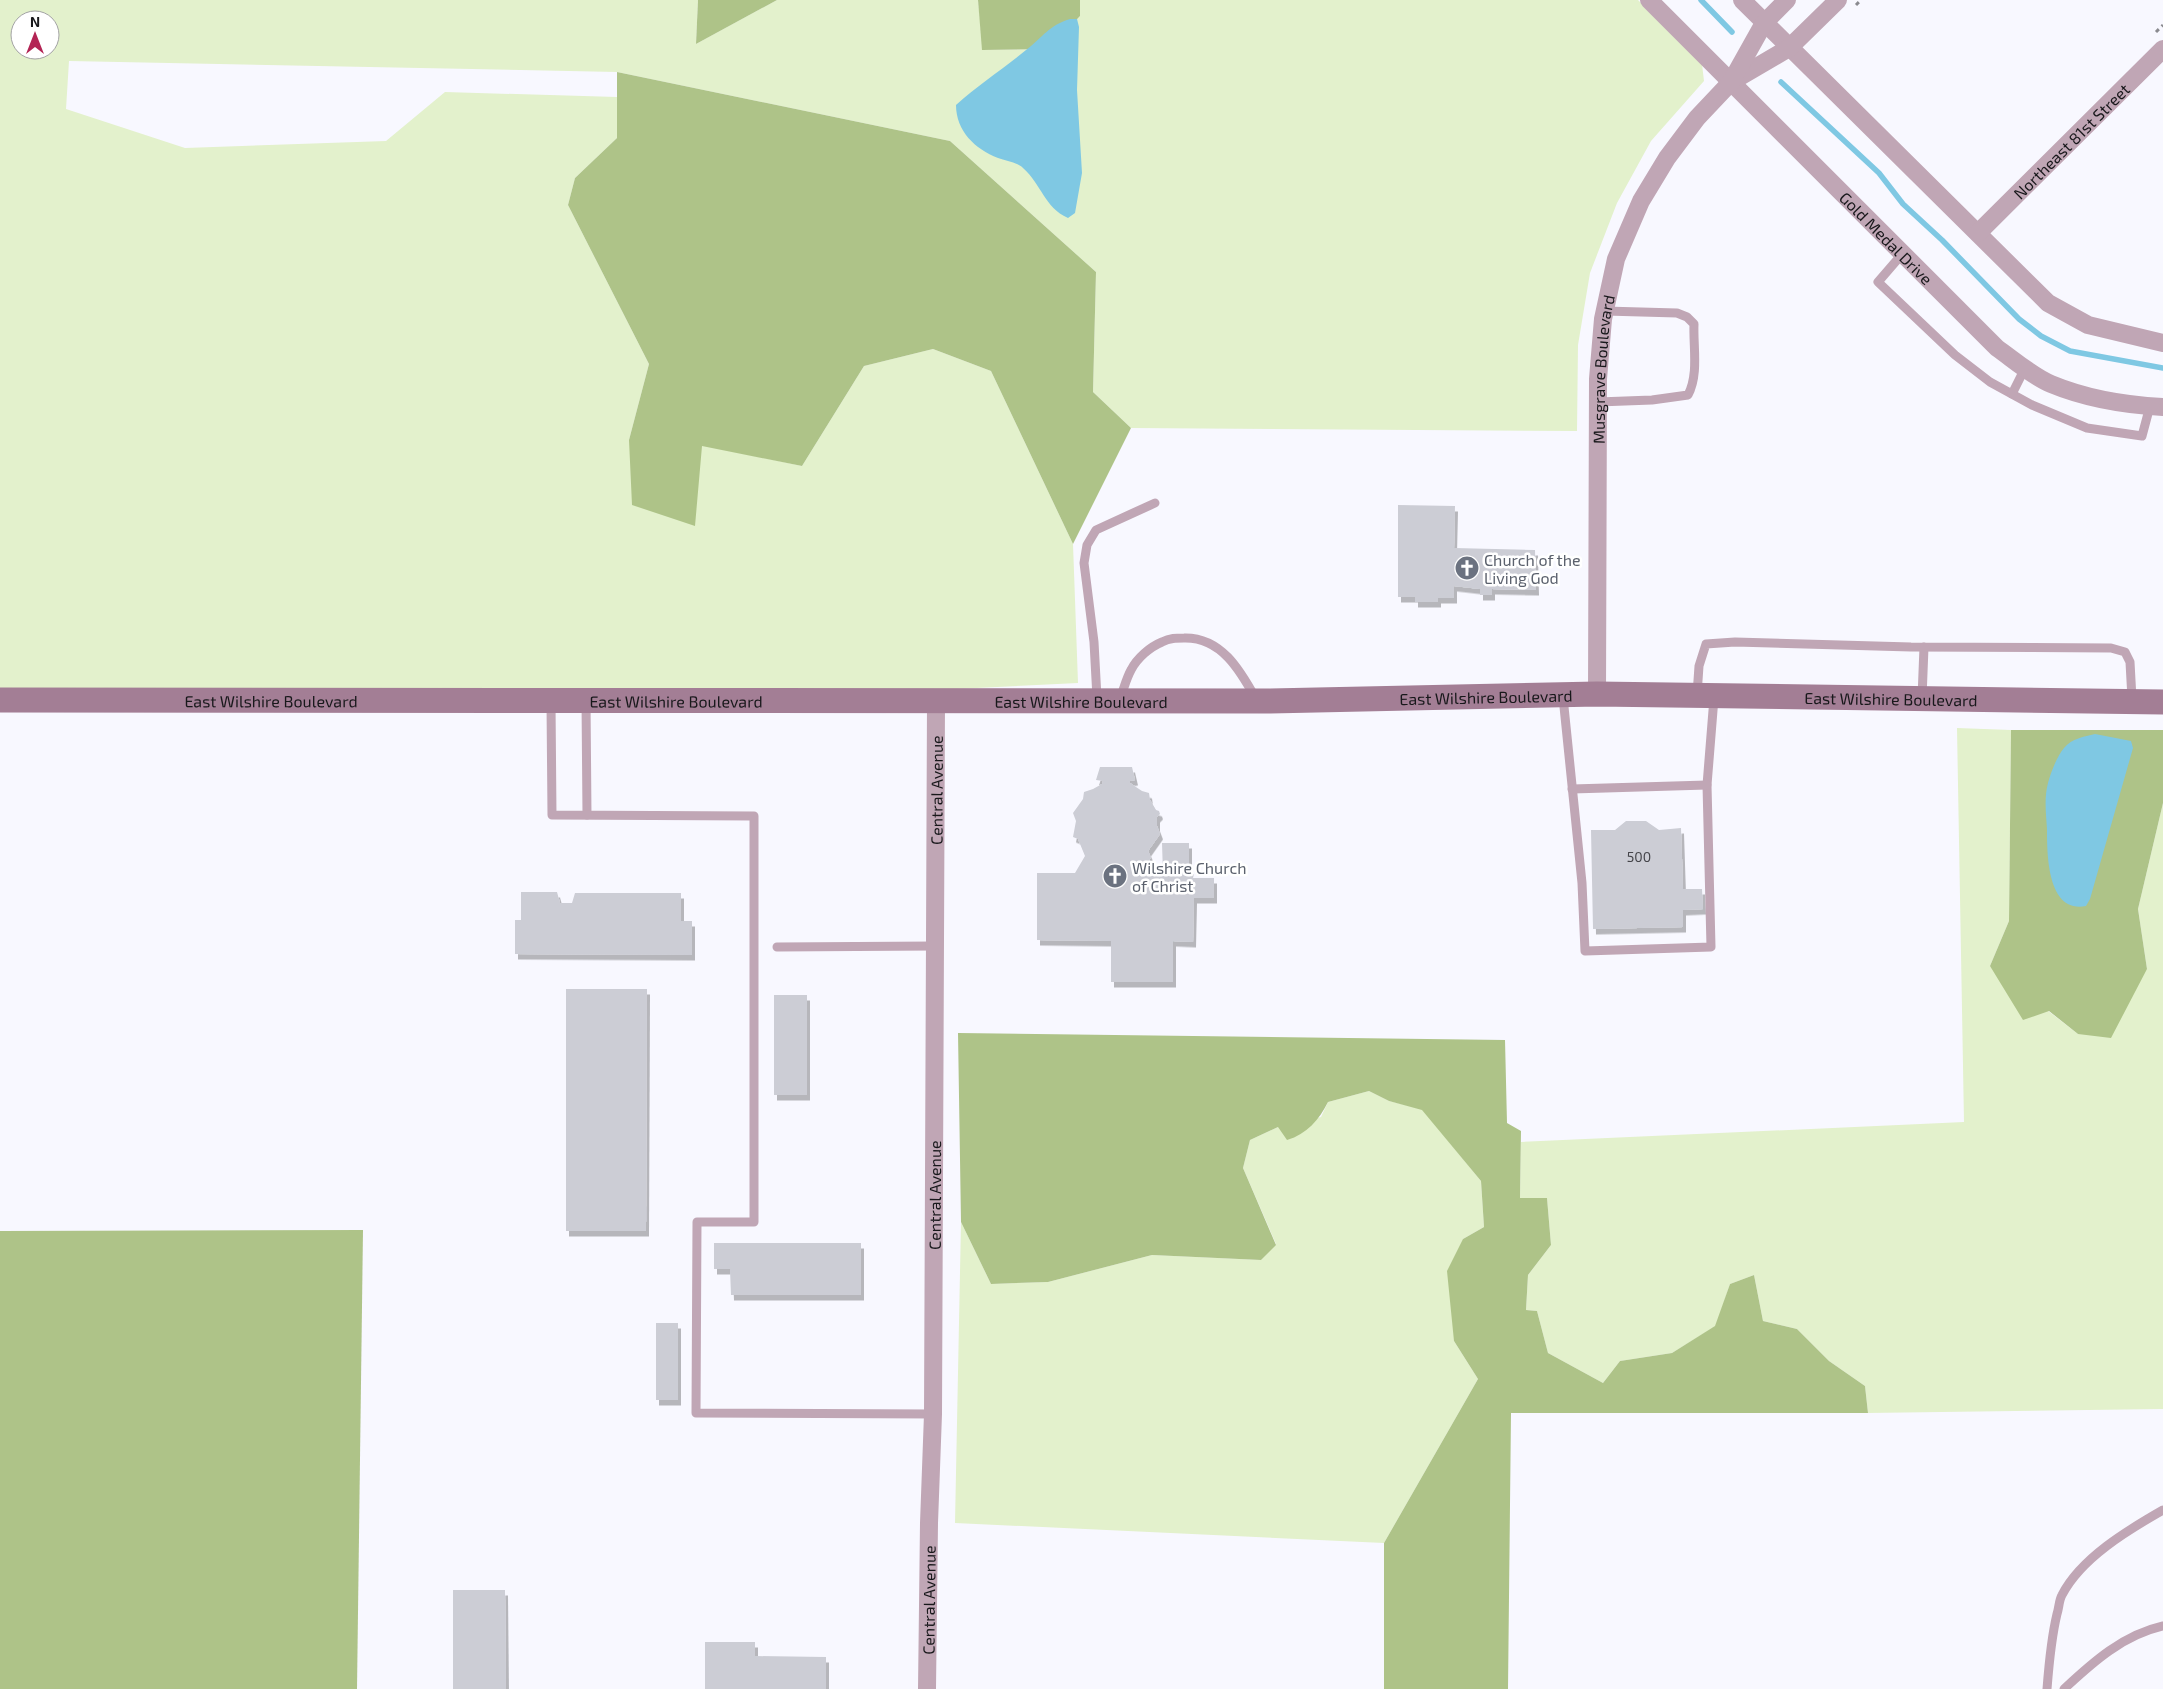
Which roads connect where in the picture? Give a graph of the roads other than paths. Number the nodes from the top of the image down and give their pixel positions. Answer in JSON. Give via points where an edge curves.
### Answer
{"nodes":[{"id":1,"x":1649,"y":0,"type":"edge"},
{"id":2,"x":1742,"y":0,"type":"edge"},
{"id":3,"x":1787,"y":0,"type":"edge"},
{"id":4,"x":1838,"y":0,"type":"edge"},
{"id":5,"x":1764,"y":23,"type":"junction"},
{"id":6,"x":1789,"y":48,"type":"junction"},
{"id":7,"x":2163,"y":49,"type":"edge"},
{"id":8,"x":1731,"y":82,"type":"junction"},
{"id":9,"x":1978,"y":233,"type":"junction"},
{"id":10,"x":1903,"y":254,"type":"junction"},
{"id":11,"x":1605,"y":311,"type":"junction"},
{"id":12,"x":2163,"y":343,"type":"edge"},
{"id":13,"x":2025,"y":368,"type":"junction"},
{"id":14,"x":2012,"y":394,"type":"junction"},
{"id":15,"x":1598,"y":402,"type":"junction"},
{"id":16,"x":2157,"y":407,"type":"edge"},
{"id":17,"x":1155,"y":504,"type":"dead end"},
{"id":18,"x":1924,"y":647,"type":"junction"},
{"id":19,"x":1597,"y":694,"type":"junction"},
{"id":20,"x":1563,"y":695,"type":"junction"},
{"id":21,"x":1705,"y":696,"type":"junction"},
{"id":22,"x":1922,"y":698,"type":"junction"},
{"id":23,"x":0,"y":700,"type":"edge"},
{"id":24,"x":552,"y":701,"type":"junction"},
{"id":25,"x":586,"y":701,"type":"junction"},
{"id":26,"x":1108,"y":701,"type":"junction"},
{"id":27,"x":1258,"y":701,"type":"junction"},
{"id":28,"x":936,"y":702,"type":"junction"},
{"id":29,"x":2132,"y":702,"type":"junction"},
{"id":30,"x":2163,"y":702,"type":"edge"},
{"id":31,"x":1707,"y":785,"type":"junction"},
{"id":32,"x":1572,"y":789,"type":"junction"},
{"id":33,"x":587,"y":815,"type":"junction"},
{"id":34,"x":935,"y":946,"type":"junction"},
{"id":35,"x":777,"y":947,"type":"dead end"},
{"id":36,"x":934,"y":1414,"type":"junction"},
{"id":37,"x":2163,"y":1510,"type":"edge"},
{"id":38,"x":2163,"y":1626,"type":"edge"},
{"id":39,"x":926,"y":1689,"type":"edge"},
{"id":40,"x":2047,"y":1689,"type":"edge"},
{"id":41,"x":2064,"y":1689,"type":"edge"}],
"edges":[{"from":1,"to":8,"type":"street","name":"Gold Medal Drive"},
{"from":2,"to":5,"type":"street"},
{"from":3,"to":5,"type":"street","name":"Musgrave Boulevard"},
{"from":4,"to":6,"type":"street","name":"Musgrave Boulevard"},
{"from":5,"to":6,"type":"street"},
{"from":5,"to":8,"type":"street","name":"Musgrave Boulevard"},
{"from":6,"to":8,"type":"street","name":"Musgrave Boulevard"},
{"from":6,"to":9,"type":"street"},
{"from":7,"to":9,"type":"street","name":"Northeast 81st Street"},
{"from":8,"to":10,"type":"street","name":"Gold Medal Drive"},
{"from":8,"to":11,"type":"street","name":"Musgrave Boulevard","via":[[1697,118],[1641,201],[1616,259]]},
{"from":9,"to":12,"type":"street","via":[[2048,303],[2088,325]]},
{"from":10,"to":13,"type":"street","name":"Gold Medal Drive","via":[[1997,348]]},
{"from":10,"to":14,"type":"lane","via":[[1878,282],[1955,355],[1990,382]]},
{"from":11,"to":15,"type":"street","name":"Musgrave Boulevard"},
{"from":11,"to":15,"type":"lane","via":[[1687,317],[1694,324],[1694,367],[1688,395]]},
{"from":13,"to":14,"type":"lane"},
{"from":13,"to":16,"type":"street","name":"Gold Medal Drive","via":[[2049,384],[2084,396]]},
{"from":14,"to":16,"type":"lane","via":[[2087,428],[2142,436]]},
{"from":15,"to":19,"type":"street","name":"Musgrave Boulevard"},
{"from":17,"to":26,"type":"lane","via":[[1096,530],[1087,545],[1084,563],[1094,642]]},
{"from":18,"to":21,"type":"lane","via":[[1706,644],[1698,666]]},
{"from":18,"to":22,"type":"lane"},
{"from":18,"to":29,"type":"lane","via":[[2111,648],[2125,652],[2130,662]]},
{"from":19,"to":20,"type":"street","name":"East Wilshire Boulevard"},
{"from":19,"to":21,"type":"street","name":"East Wilshire Boulevard"},
{"from":20,"to":27,"type":"street","name":"East Wilshire Boulevard"},
{"from":20,"to":32,"type":"lane"},
{"from":21,"to":22,"type":"street","name":"East Wilshire Boulevard"},
{"from":21,"to":31,"type":"lane"},
{"from":22,"to":29,"type":"street","name":"East Wilshire Boulevard"},
{"from":23,"to":24,"type":"street","name":"East Wilshire Boulevard"},
{"from":24,"to":25,"type":"street","name":"East Wilshire Boulevard"},
{"from":24,"to":33,"type":"lane","via":[[552,815]]},
{"from":25,"to":28,"type":"street","name":"East Wilshire Boulevard"},
{"from":25,"to":33,"type":"lane"},
{"from":26,"to":27,"type":"street","name":"East Wilshire Boulevard"},
{"from":26,"to":27,"type":"lane","via":[[1151,647],[1170,638],[1206,640],[1242,672]]},
{"from":26,"to":28,"type":"street","name":"East Wilshire Boulevard"},
{"from":28,"to":34,"type":"street","name":"Central Avenue"},
{"from":29,"to":30,"type":"street","name":"East Wilshire Boulevard"},
{"from":31,"to":32,"type":"lane"},
{"from":31,"to":32,"type":"lane","via":[[1711,947],[1585,951]]},
{"from":33,"to":36,"type":"lane","via":[[754,816],[754,1222],[697,1222],[696,1413]]},
{"from":34,"to":35,"type":"lane"},
{"from":34,"to":36,"type":"street","name":"Central Avenue"},
{"from":36,"to":39,"type":"street","name":"Central Avenue"},
{"from":37,"to":40,"type":"lane","via":[[2099,1552],[2082,1568],[2062,1596],[2051,1639]]},
{"from":38,"to":41,"type":"lane","via":[[2145,1630],[2118,1644],[2092,1662]]}]}
